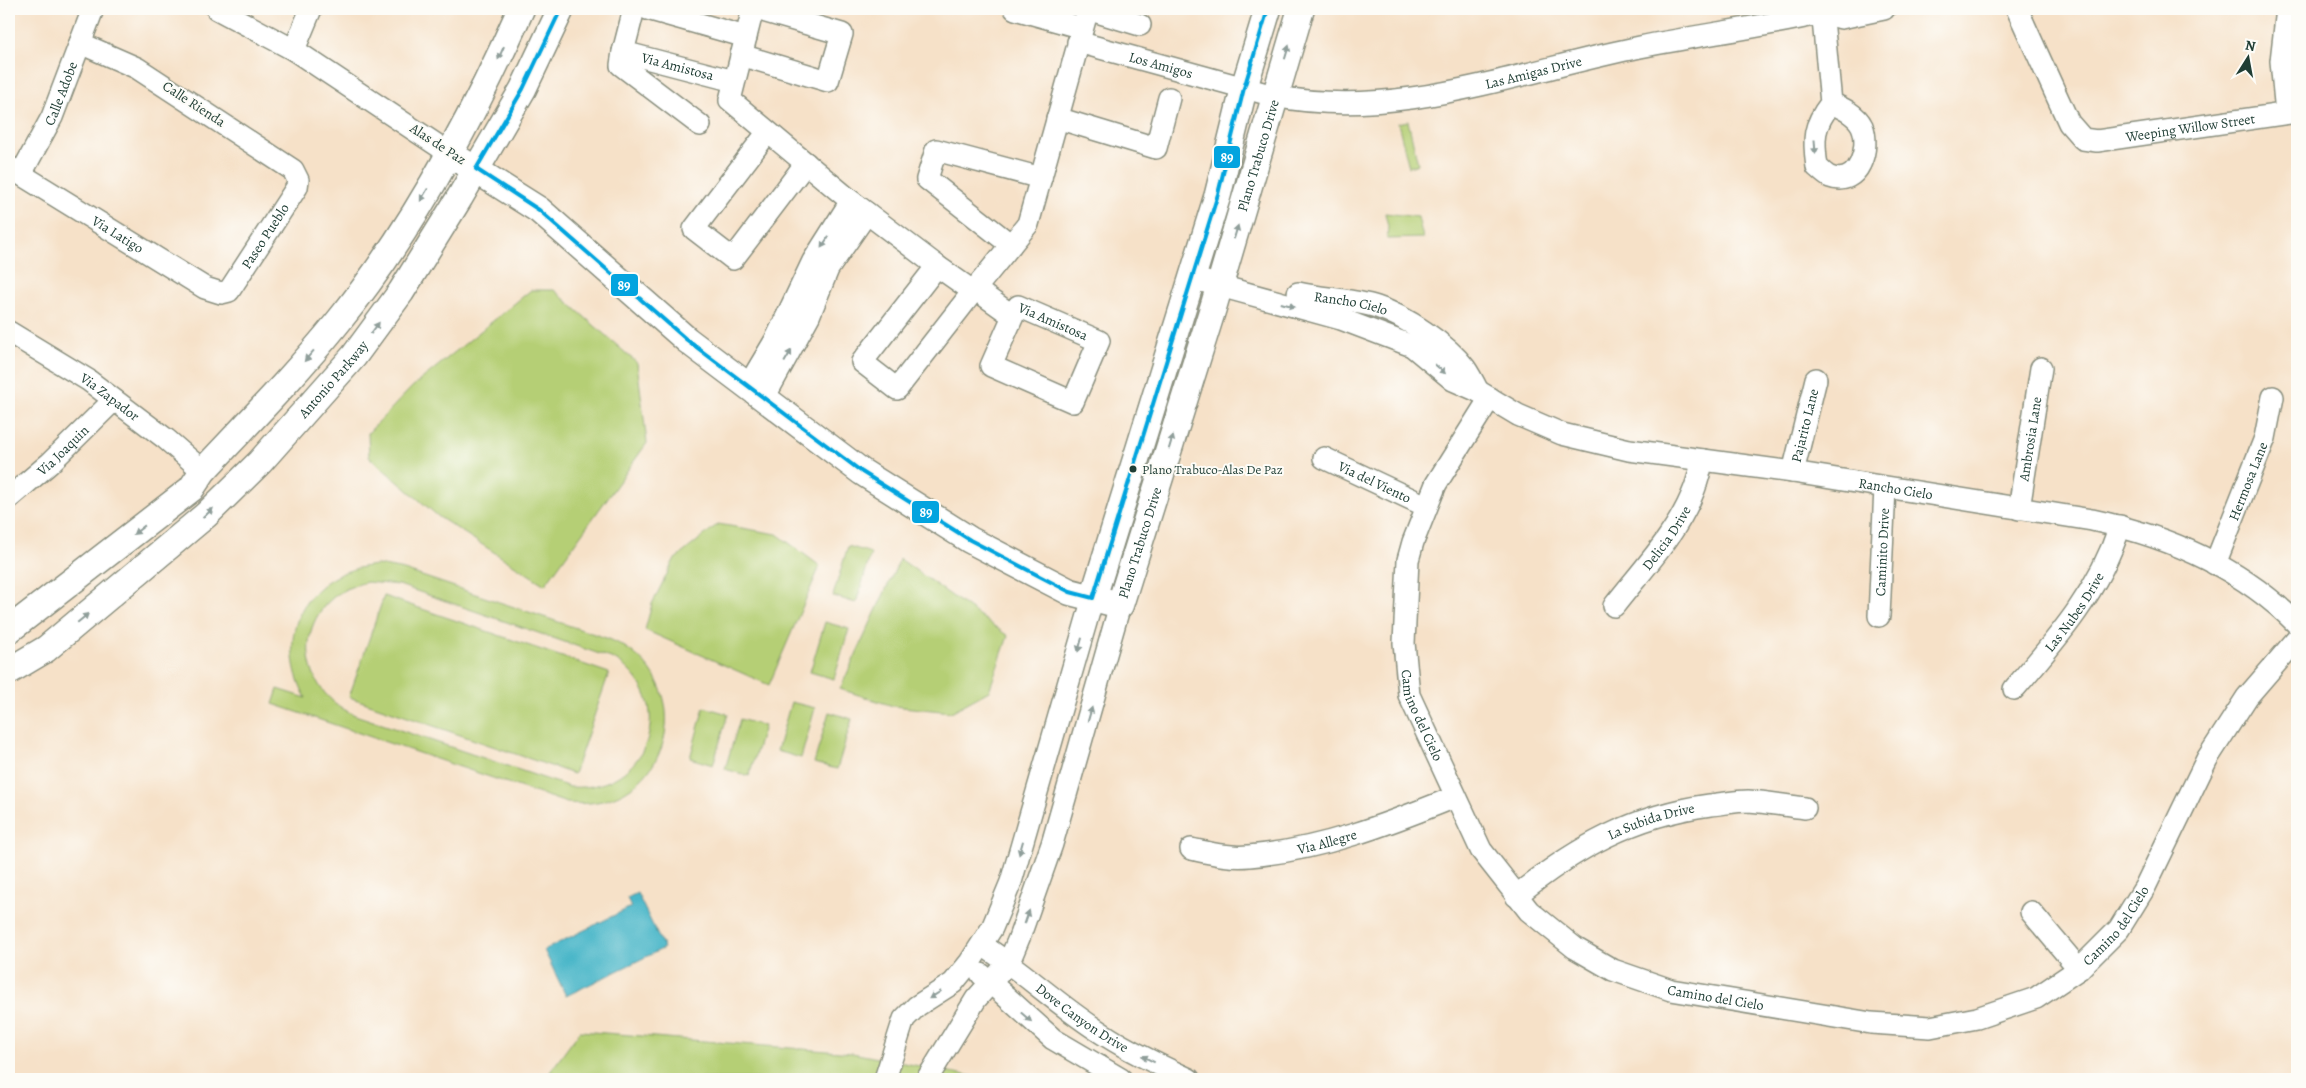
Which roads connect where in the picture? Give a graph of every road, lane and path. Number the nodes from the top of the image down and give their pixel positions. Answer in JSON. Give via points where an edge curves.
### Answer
{"nodes":[{"id":1,"x":93,"y":9,"type":"edge"},
{"id":2,"x":218,"y":9,"type":"edge"},
{"id":3,"x":311,"y":9,"type":"edge"},
{"id":4,"x":521,"y":9,"type":"edge"},
{"id":5,"x":561,"y":9,"type":"edge"},
{"id":6,"x":634,"y":9,"type":"edge"},
{"id":7,"x":647,"y":9,"type":"edge"},
{"id":8,"x":755,"y":9,"type":"edge"},
{"id":9,"x":1015,"y":9,"type":"edge"},
{"id":10,"x":1268,"y":9,"type":"edge"},
{"id":11,"x":1301,"y":9,"type":"edge"},
{"id":12,"x":1884,"y":9,"type":"edge"},
{"id":13,"x":2017,"y":9,"type":"edge"},
{"id":14,"x":2287,"y":9,"type":"edge"},
{"id":15,"x":1824,"y":10,"type":"edge"},
{"id":16,"x":1084,"y":22,"type":"edge"},
{"id":17,"x":1140,"y":25,"type":"dead end"},
{"id":18,"x":80,"y":43,"type":"junction"},
{"id":19,"x":743,"y":46,"type":"junction"},
{"id":20,"x":294,"y":50,"type":"junction"},
{"id":21,"x":623,"y":52,"type":"junction"},
{"id":22,"x":734,"y":81,"type":"junction"},
{"id":23,"x":1244,"y":88,"type":"junction"},
{"id":24,"x":1274,"y":96,"type":"junction"},
{"id":25,"x":1169,"y":98,"type":"dead end"},
{"id":26,"x":1831,"y":102,"type":"dead end"},
{"id":27,"x":2292,"y":112,"type":"edge"},
{"id":28,"x":1057,"y":118,"type":"junction"},
{"id":29,"x":700,"y":125,"type":"dead end"},
{"id":30,"x":767,"y":133,"type":"junction"},
{"id":31,"x":449,"y":153,"type":"junction"},
{"id":32,"x":806,"y":163,"type":"junction"},
{"id":33,"x":476,"y":169,"type":"junction"},
{"id":34,"x":15,"y":171,"type":"edge"},
{"id":35,"x":1041,"y":178,"type":"junction"},
{"id":36,"x":298,"y":180,"type":"joint"},
{"id":37,"x":859,"y":207,"type":"junction"},
{"id":38,"x":1011,"y":245,"type":"junction"},
{"id":39,"x":937,"y":266,"type":"junction"},
{"id":40,"x":1193,"y":271,"type":"junction"},
{"id":41,"x":1221,"y":280,"type":"junction"},
{"id":42,"x":975,"y":289,"type":"junction"},
{"id":43,"x":230,"y":291,"type":"joint"},
{"id":44,"x":1377,"y":307,"type":"junction"},
{"id":45,"x":1013,"y":316,"type":"junction"},
{"id":46,"x":1368,"y":328,"type":"junction"},
{"id":47,"x":9,"y":332,"type":"edge"},
{"id":48,"x":1416,"y":337,"type":"junction"},
{"id":49,"x":2041,"y":368,"type":"dead end"},
{"id":50,"x":1816,"y":379,"type":"dead end"},
{"id":51,"x":756,"y":392,"type":"junction"},
{"id":52,"x":1484,"y":394,"type":"junction"},
{"id":53,"x":2273,"y":397,"type":"dead end"},
{"id":54,"x":114,"y":400,"type":"junction"},
{"id":55,"x":1324,"y":458,"type":"dead end"},
{"id":56,"x":1703,"y":460,"type":"junction"},
{"id":57,"x":203,"y":471,"type":"junction"},
{"id":58,"x":1793,"y":472,"type":"junction"},
{"id":59,"x":1885,"y":488,"type":"junction"},
{"id":60,"x":9,"y":498,"type":"edge"},
{"id":61,"x":1426,"y":506,"type":"junction"},
{"id":62,"x":2019,"y":509,"type":"junction"},
{"id":63,"x":2120,"y":526,"type":"junction"},
{"id":64,"x":2215,"y":564,"type":"junction"},
{"id":65,"x":1094,"y":598,"type":"junction"},
{"id":66,"x":1120,"y":606,"type":"junction"},
{"id":67,"x":1614,"y":606,"type":"dead end"},
{"id":68,"x":1879,"y":616,"type":"dead end"},
{"id":69,"x":2297,"y":624,"type":"edge"},
{"id":70,"x":9,"y":630,"type":"edge"},
{"id":71,"x":2297,"y":639,"type":"edge"},
{"id":72,"x":9,"y":671,"type":"edge"},
{"id":73,"x":2014,"y":689,"type":"dead end"},
{"id":74,"x":1455,"y":797,"type":"junction"},
{"id":75,"x":1805,"y":808,"type":"dead end"},
{"id":76,"x":1192,"y":849,"type":"dead end"},
{"id":77,"x":1516,"y":896,"type":"junction"},
{"id":78,"x":2031,"y":912,"type":"dead end"},
{"id":79,"x":982,"y":945,"type":"junction"},
{"id":80,"x":970,"y":962,"type":"junction"},
{"id":81,"x":1009,"y":962,"type":"junction"},
{"id":82,"x":2079,"y":969,"type":"junction"},
{"id":83,"x":990,"y":984,"type":"junction"},
{"id":84,"x":898,"y":1033,"type":"junction"},
{"id":85,"x":874,"y":1079,"type":"edge"},
{"id":86,"x":885,"y":1079,"type":"edge"},
{"id":87,"x":927,"y":1079,"type":"edge"},
{"id":88,"x":1121,"y":1079,"type":"edge"},
{"id":89,"x":1189,"y":1079,"type":"edge"}],
"edges":[{"from":1,"to":18,"type":"street","name":"Calle Adobe"},
{"from":2,"to":20,"type":"street","name":"Alas de Paz"},
{"from":3,"to":20,"type":"street"},
{"from":4,"to":31,"type":"main road","one_way":true},
{"from":5,"to":33,"type":"main road","name":"Antonio Parkway","via":[[523,89]]},
{"from":6,"to":21,"type":"street"},
{"from":7,"to":19,"type":"street","name":"Via Amistosa"},
{"from":8,"to":19,"type":"street","name":"Via Amistosa"},
{"from":8,"to":19,"type":"street","name":"Via Amistosa","via":[[842,34],[828,81]]},
{"from":9,"to":16,"type":"street"},
{"from":10,"to":23,"type":"main road","name":"Plano Trabuco Drive"},
{"from":24,"to":11,"type":"main road","name":"Plano Trabuco Drive","one_way":true},
{"from":12,"to":15,"type":"street","name":"Las Amigas Drive","via":[[1841,18]]},
{"from":13,"to":27,"type":"street","name":"Weeping Willow Street","via":[[2068,124],[2083,140],[2097,141]]},
{"from":14,"to":27,"type":"street","via":[[2281,61]]},
{"from":15,"to":24,"type":"street","name":"Las Amigas Drive","via":[[1639,47],[1457,90],[1391,101],[1338,104]]},
{"from":15,"to":26,"type":"street"},
{"from":16,"to":17,"type":"street"},
{"from":16,"to":23,"type":"street","name":"Los Amigos"},
{"from":16,"to":28,"type":"street"},
{"from":18,"to":34,"type":"street","name":"Calle Adobe","via":[[52,117]]},
{"from":18,"to":36,"type":"street","name":"Calle Rienda","via":[[152,77],[293,170]]},
{"from":19,"to":22,"type":"street","name":"Via Amistosa"},
{"from":20,"to":31,"type":"street","name":"Alas de Paz"},
{"from":21,"to":22,"type":"street","name":"Via Amistosa"},
{"from":21,"to":29,"type":"street","name":"Via Amistosa","via":[[621,65]]},
{"from":22,"to":30,"type":"street","name":"Via Amistosa","via":[[730,100]]},
{"from":23,"to":24,"type":"street","name":"Las Amigas Drive"},
{"from":23,"to":40,"type":"main road","name":"Plano Trabuco Drive","via":[[1218,194]]},
{"from":41,"to":24,"type":"main road","name":"Plano Trabuco Drive","one_way":true},
{"from":25,"to":28,"type":"street","via":[[1156,148]]},
{"from":28,"to":35,"type":"street"},
{"from":30,"to":32,"type":"street","name":"Via Amistosa"},
{"from":30,"to":32,"type":"street","via":[[694,229],[733,259]]},
{"from":31,"to":33,"type":"main road","name":"Alas de Paz"},
{"from":31,"to":57,"type":"main road","one_way":true,"via":[[393,246],[339,322]]},
{"from":32,"to":37,"type":"street","name":"Via Amistosa"},
{"from":33,"to":51,"type":"main road","name":"Alas de Paz","via":[[539,210],[687,340]]},
{"from":72,"to":33,"type":"main road","name":"Antonio Parkway","one_way":true,"via":[[46,649],[206,515],[287,433],[354,356],[401,292]]},
{"from":34,"to":43,"type":"street","name":"Via Latigo","via":[[212,292]]},
{"from":35,"to":38,"type":"street","via":[[1028,224]]},
{"from":35,"to":38,"type":"street","via":[[936,150],[927,179]]},
{"from":36,"to":43,"type":"street","name":"Paseo Pueblo","via":[[297,188]]},
{"from":37,"to":39,"type":"street","name":"Via Amistosa"},
{"from":37,"to":51,"type":"street","via":[[805,324]]},
{"from":38,"to":42,"type":"street"},
{"from":39,"to":42,"type":"street","name":"Via Amistosa"},
{"from":39,"to":42,"type":"street","via":[[862,362],[897,389]]},
{"from":40,"to":41,"type":"street","name":"Rancho Cielo"},
{"from":40,"to":65,"type":"main road","name":"Plano Trabuco Drive"},
{"from":41,"to":44,"type":"street","name":"Rancho Cielo"},
{"from":41,"to":46,"type":"street","name":"Rancho Cielo","one_way":true},
{"from":66,"to":41,"type":"main road","name":"Plano Trabuco Drive","one_way":true},
{"from":42,"to":45,"type":"street","name":"Via Amistosa"},
{"from":44,"to":46,"type":"street"},
{"from":44,"to":48,"type":"street","name":"Rancho Cielo"},
{"from":45,"to":45,"type":"street","name":"Via Amistosa","via":[[1018,306],[1099,341],[1073,402],[992,366]]},
{"from":46,"to":48,"type":"street","name":"Rancho Cielo"},
{"from":47,"to":54,"type":"street","name":"Via Zapador","via":[[88,380]]},
{"from":48,"to":52,"type":"street","name":"Rancho Cielo","via":[[1453,380]]},
{"from":49,"to":62,"type":"street","name":"Ambrosia Lane"},
{"from":50,"to":58,"type":"street","name":"Pajarito Lane"},
{"from":51,"to":65,"type":"main road","name":"Alas de Paz","via":[[862,472],[970,540],[1070,592]]},
{"from":52,"to":56,"type":"street","name":"Rancho Cielo","via":[[1562,434],[1629,450]]},
{"from":52,"to":61,"type":"street","name":"Camino del Cielo"},
{"from":53,"to":64,"type":"street","name":"Hermosa Lane","via":[[2265,438]]},
{"from":54,"to":57,"type":"street","name":"Via Zapador"},
{"from":54,"to":60,"type":"street","name":"Via Joaquin"},
{"from":55,"to":61,"type":"street","name":"Via del Viento"},
{"from":56,"to":58,"type":"street","name":"Rancho Cielo"},
{"from":56,"to":67,"type":"street","name":"Delicia Drive","via":[[1685,510]]},
{"from":57,"to":70,"type":"main road","one_way":true,"via":[[191,489]]},
{"from":58,"to":59,"type":"street","name":"Rancho Cielo"},
{"from":59,"to":62,"type":"street","name":"Rancho Cielo"},
{"from":59,"to":68,"type":"street","name":"Caminito Drive"},
{"from":61,"to":74,"type":"street","name":"Camino del Cielo","via":[[1408,560],[1404,643],[1409,696]]},
{"from":62,"to":63,"type":"street","name":"Rancho Cielo"},
{"from":63,"to":64,"type":"street","name":"Rancho Cielo","via":[[2175,545]]},
{"from":63,"to":73,"type":"street","name":"Las Nubes Drive","via":[[2108,559],[2088,597]]},
{"from":64,"to":69,"type":"street","name":"Rancho Cielo","via":[[2248,582]]},
{"from":65,"to":66,"type":"main road","name":"Alas de Paz"},
{"from":65,"to":79,"type":"street","name":"Plano Trabuco Drive","one_way":true,"via":[[1011,882]]},
{"from":81,"to":66,"type":"street","name":"Plano Trabuco Drive","one_way":true,"via":[[1052,844]]},
{"from":71,"to":82,"type":"street","name":"Camino del Cielo","via":[[2247,697],[2207,758],[2145,888],[2119,929]]},
{"from":74,"to":76,"type":"street","name":"Via Allegre","via":[[1339,840],[1248,856]]},
{"from":74,"to":77,"type":"street","name":"Camino del Cielo","via":[[1481,850]]},
{"from":75,"to":77,"type":"street","name":"La Subida Drive","via":[[1747,801],[1657,816],[1606,835],[1553,866]]},
{"from":77,"to":82,"type":"street","name":"Camino del Cielo","via":[[1551,931],[1575,948],[1613,970],[1641,981],[1671,990],[1871,1023],[1930,1027],[1977,1018],[2036,998]]},
{"from":78,"to":82,"type":"street"},
{"from":79,"to":80,"type":"street","name":"Plano Trabuco Drive"},
{"from":79,"to":81,"type":"street","name":"Dove Canyon Drive"},
{"from":80,"to":83,"type":"street"},
{"from":80,"to":84,"type":"street","name":"Plano Trabuco Drive","one_way":true,"via":[[953,983],[917,1006],[904,1019]]},
{"from":81,"to":83,"type":"street","name":"Plano Trabuco Drive"},
{"from":89,"to":81,"type":"street","name":"Dove Canyon Drive","one_way":true,"via":[[1107,1037]]},
{"from":83,"to":87,"type":"street","name":"Plano Trabuco Drive","via":[[976,1000]]},
{"from":83,"to":88,"type":"street","one_way":true,"via":[[1052,1039]]},
{"from":84,"to":85,"type":"street","via":[[883,1051]]},
{"from":84,"to":86,"type":"street"}]}
